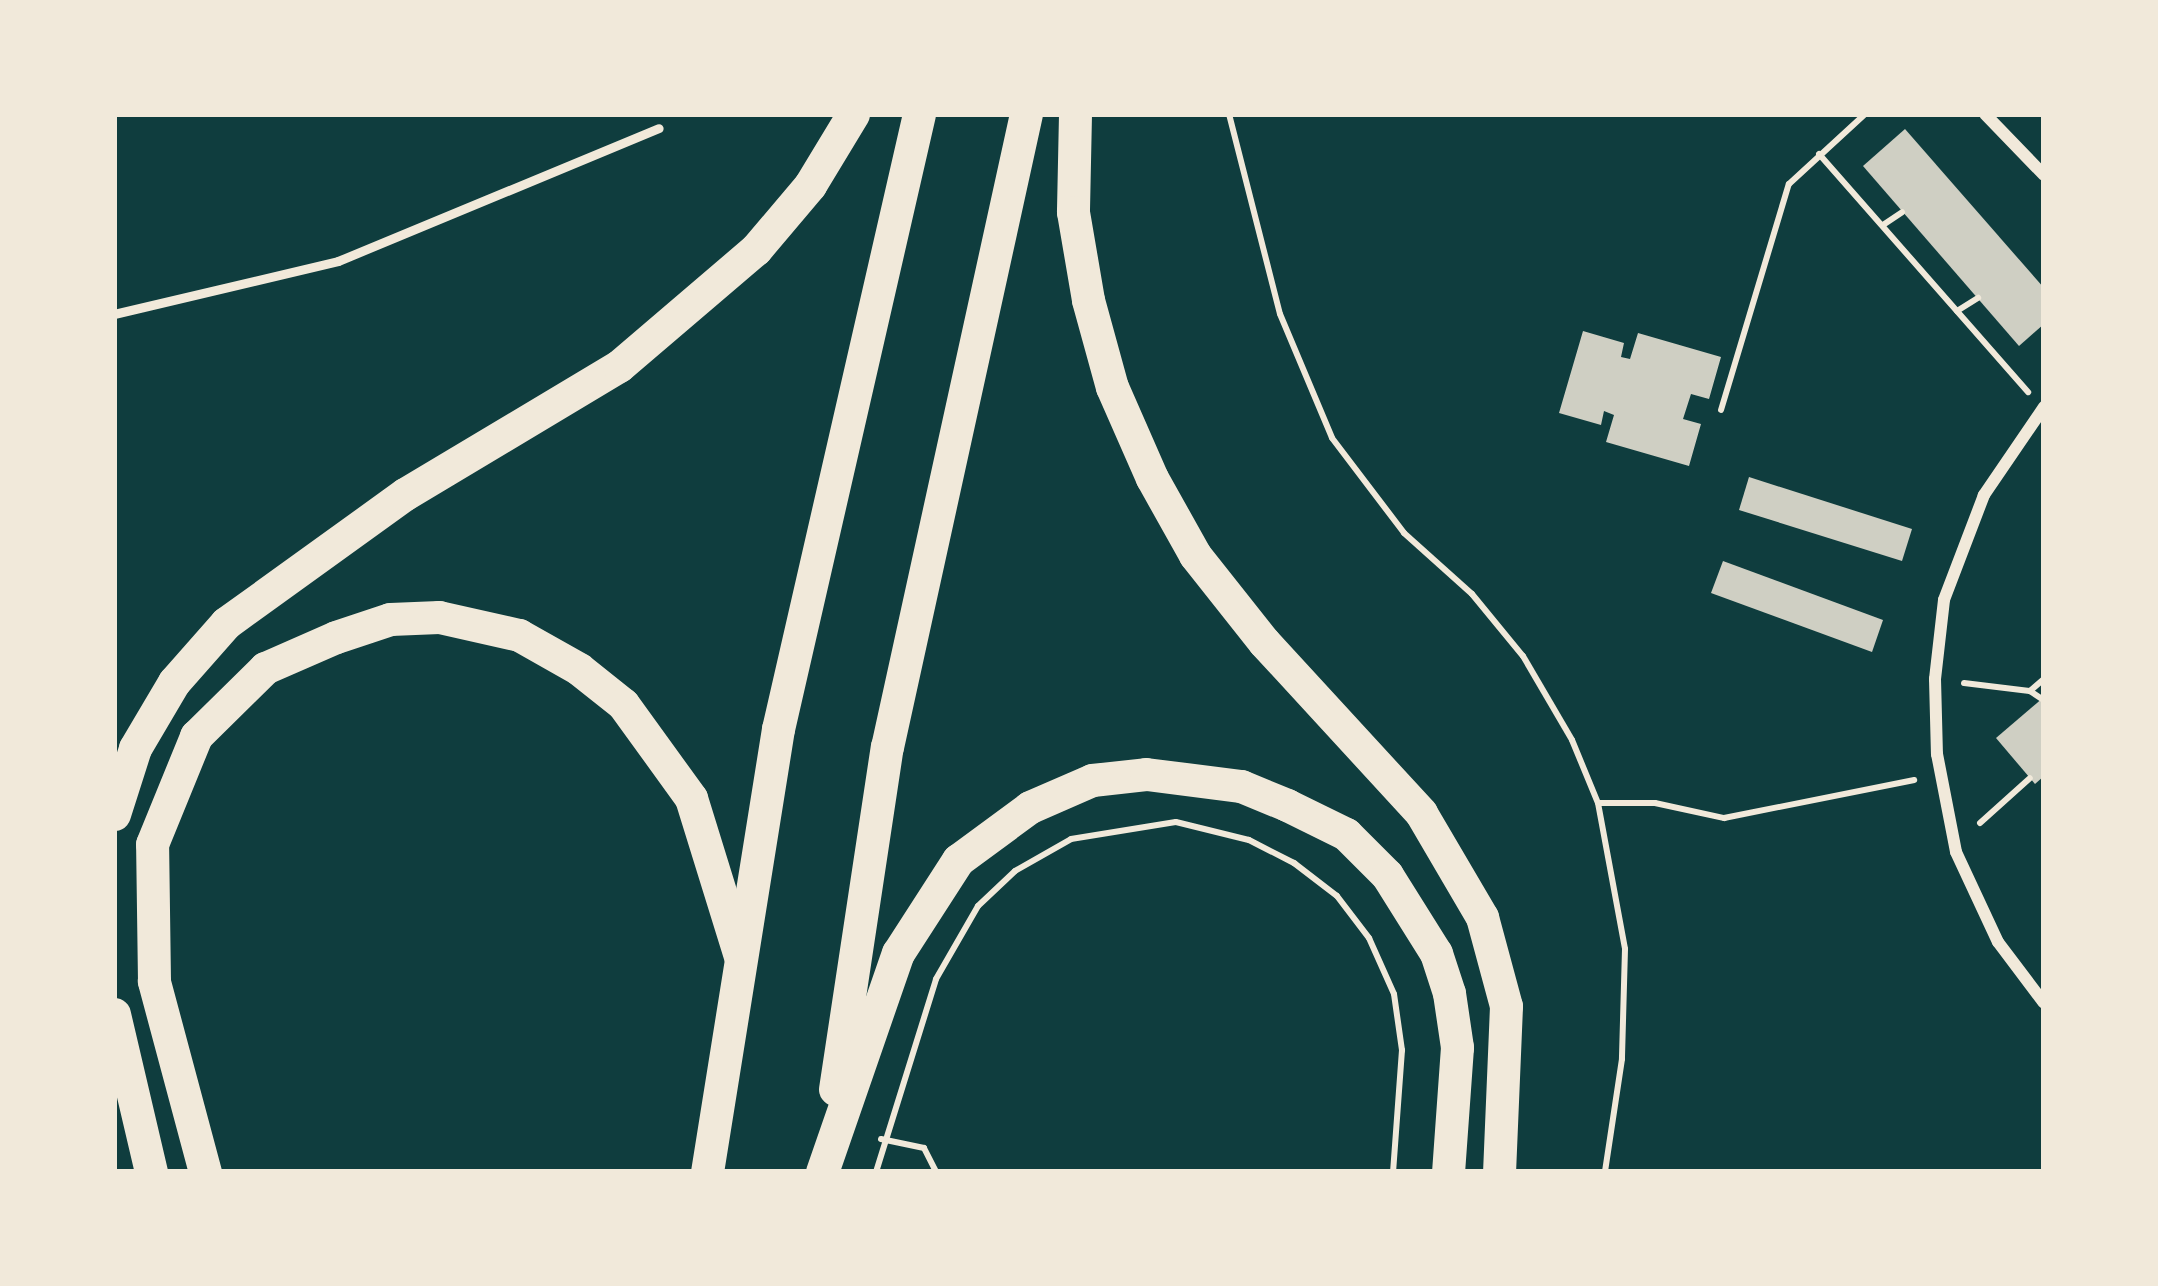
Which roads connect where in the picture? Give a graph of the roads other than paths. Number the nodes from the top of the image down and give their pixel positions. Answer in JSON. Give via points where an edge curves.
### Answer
{"nodes":[{"id":1,"x":854,"y":114,"type":"edge"},
{"id":2,"x":919,"y":114,"type":"edge"},
{"id":3,"x":1026,"y":114,"type":"edge"},
{"id":4,"x":1076,"y":114,"type":"edge"},
{"id":5,"x":1985,"y":114,"type":"edge"},
{"id":6,"x":659,"y":128,"type":"dead end"},
{"id":7,"x":2044,"y":175,"type":"edge"},
{"id":8,"x":114,"y":314,"type":"edge"},
{"id":9,"x":2043,"y":407,"type":"edge"},
{"id":10,"x":114,"y":814,"type":"edge"},
{"id":11,"x":740,"y":956,"type":"junction"},
{"id":12,"x":2044,"y":1003,"type":"edge"},
{"id":13,"x":114,"y":1014,"type":"edge"},
{"id":14,"x":708,"y":1162,"type":"edge"},
{"id":15,"x":151,"y":1172,"type":"edge"},
{"id":16,"x":206,"y":1172,"type":"edge"},
{"id":17,"x":822,"y":1172,"type":"edge"},
{"id":18,"x":1448,"y":1172,"type":"edge"},
{"id":19,"x":1499,"y":1172,"type":"edge"}],
"edges":[{"from":1,"to":10,"type":"highway","via":[[810,185],[756,249],[619,366],[405,494],[226,623],[174,682],[145,731]]},
{"from":2,"to":11,"type":"highway","via":[[778,729]]},
{"from":3,"to":17,"type":"highway","via":[[887,746]]},
{"from":4,"to":19,"type":"highway","via":[[1073,212],[1088,300],[1112,387],[1152,478],[1195,555],[1264,642],[1421,813],[1482,917],[1506,1006]]},
{"from":5,"to":7,"type":"street"},
{"from":6,"to":8,"type":"lane","via":[[338,261]]},
{"from":9,"to":12,"type":"street","via":[[1984,495],[1944,600],[1935,679],[1937,754],[1956,852],[1998,942]]},
{"from":11,"to":14,"type":"highway"},
{"from":11,"to":16,"type":"highway","via":[[691,798],[623,704],[579,669],[519,635],[440,617],[390,620],[336,638],[265,668],[196,736],[152,844],[154,981]]},
{"from":13,"to":15,"type":"highway"},
{"from":17,"to":18,"type":"highway","via":[[898,953],[958,860],[1030,807],[1092,781],[1146,775],[1241,786],[1287,805],[1346,834],[1387,875],[1426,934],[1449,993],[1457,1047]]}]}
